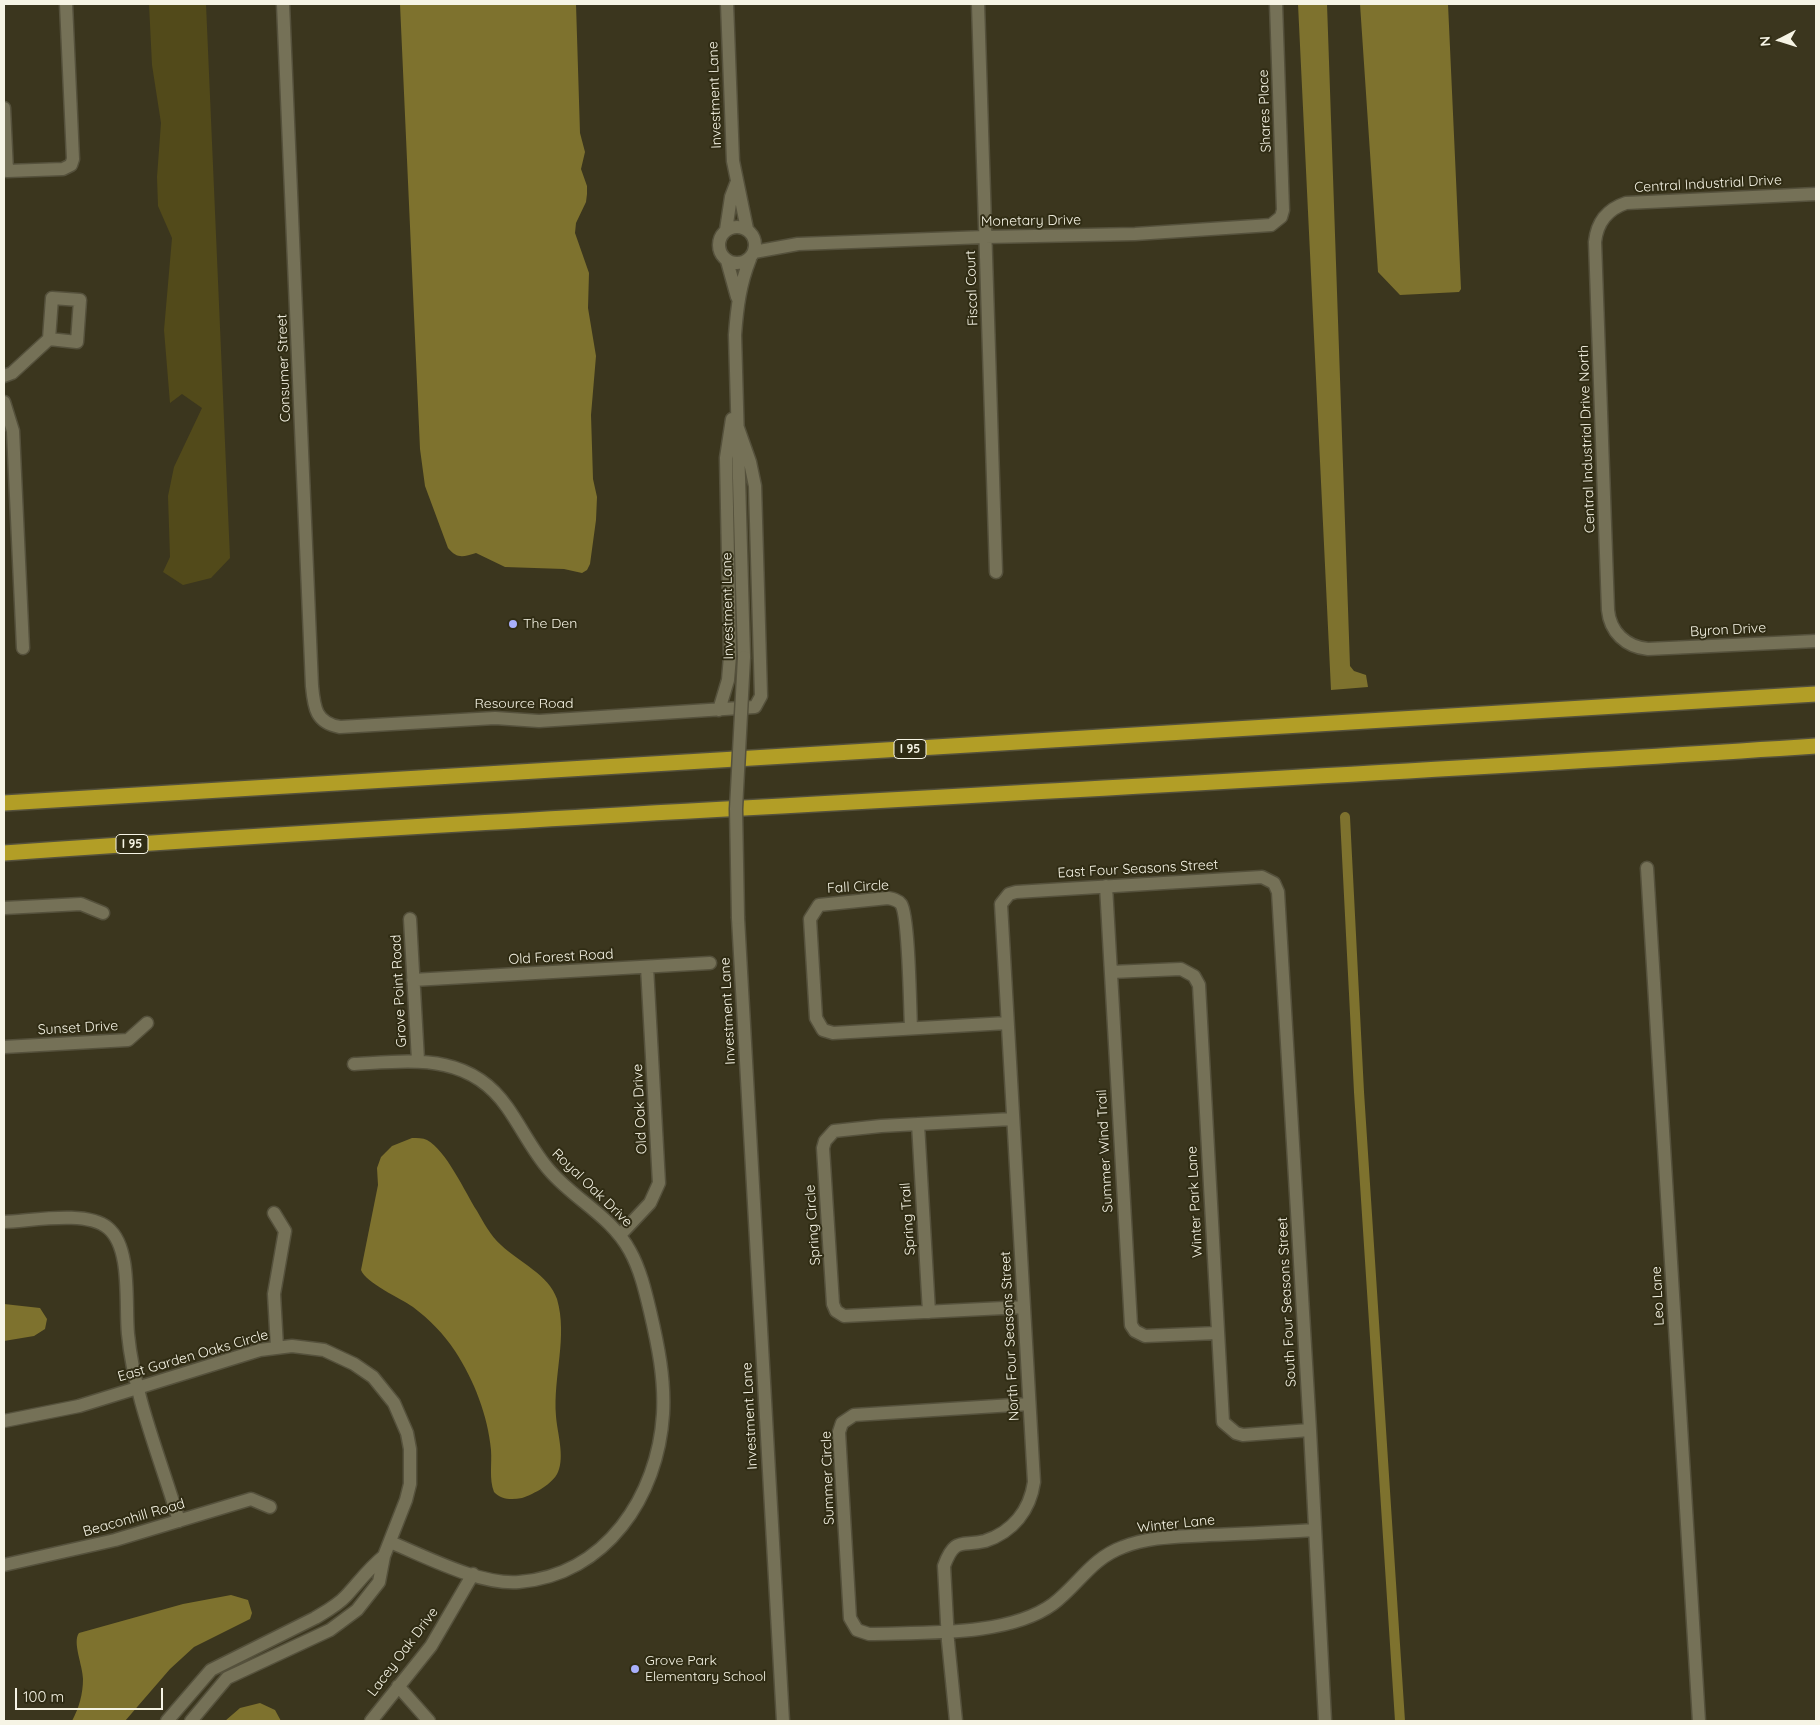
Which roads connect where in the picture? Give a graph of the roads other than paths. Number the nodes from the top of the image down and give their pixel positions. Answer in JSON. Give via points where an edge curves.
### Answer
{"nodes":[{"id":1,"x":66,"y":4,"type":"edge"},
{"id":2,"x":283,"y":4,"type":"edge"},
{"id":3,"x":727,"y":4,"type":"edge"},
{"id":4,"x":978,"y":4,"type":"edge"},
{"id":5,"x":1276,"y":4,"type":"edge"},
{"id":6,"x":4,"y":108,"type":"edge"},
{"id":7,"x":736,"y":184,"type":"junction"},
{"id":8,"x":1816,"y":194,"type":"edge"},
{"id":9,"x":1606,"y":215,"type":"joint"},
{"id":10,"x":1281,"y":217,"type":"joint"},
{"id":11,"x":726,"y":230,"type":"junction"},
{"id":12,"x":749,"y":232,"type":"junction"},
{"id":13,"x":985,"y":237,"type":"junction"},
{"id":14,"x":778,"y":246,"type":"junction"},
{"id":15,"x":752,"y":255,"type":"junction"},
{"id":16,"x":727,"y":261,"type":"junction"},
{"id":17,"x":737,"y":300,"type":"junction"},
{"id":18,"x":49,"y":339,"type":"dead end"},
{"id":19,"x":4,"y":376,"type":"edge"},
{"id":20,"x":737,"y":394,"type":"junction"},
{"id":21,"x":4,"y":402,"type":"edge"},
{"id":22,"x":738,"y":428,"type":"junction"},
{"id":23,"x":996,"y":572,"type":"dead end"},
{"id":24,"x":1816,"y":640,"type":"edge"},
{"id":25,"x":23,"y":648,"type":"dead end"},
{"id":26,"x":1640,"y":648,"type":"joint"},
{"id":27,"x":1816,"y":694,"type":"edge"},
{"id":28,"x":719,"y":710,"type":"junction"},
{"id":29,"x":329,"y":725,"type":"joint"},
{"id":30,"x":1816,"y":746,"type":"edge"},
{"id":31,"x":4,"y":802,"type":"edge"},
{"id":32,"x":4,"y":853,"type":"edge"},
{"id":33,"x":1648,"y":868,"type":"dead end"},
{"id":34,"x":1274,"y":883,"type":"joint"},
{"id":35,"x":1106,"y":886,"type":"junction"},
{"id":36,"x":1004,"y":898,"type":"joint"},
{"id":37,"x":4,"y":908,"type":"edge"},
{"id":38,"x":103,"y":913,"type":"dead end"},
{"id":39,"x":410,"y":919,"type":"dead end"},
{"id":40,"x":710,"y":963,"type":"dead end"},
{"id":41,"x":647,"y":967,"type":"junction"},
{"id":42,"x":1111,"y":972,"type":"junction"},
{"id":43,"x":413,"y":980,"type":"junction"},
{"id":44,"x":1006,"y":1023,"type":"junction"},
{"id":45,"x":147,"y":1024,"type":"dead end"},
{"id":46,"x":911,"y":1028,"type":"junction"},
{"id":47,"x":4,"y":1047,"type":"edge"},
{"id":48,"x":418,"y":1060,"type":"junction"},
{"id":49,"x":354,"y":1064,"type":"dead end"},
{"id":50,"x":1012,"y":1119,"type":"junction"},
{"id":51,"x":918,"y":1124,"type":"junction"},
{"id":52,"x":274,"y":1213,"type":"dead end"},
{"id":53,"x":4,"y":1222,"type":"edge"},
{"id":54,"x":620,"y":1235,"type":"junction"},
{"id":55,"x":1024,"y":1307,"type":"junction"},
{"id":56,"x":929,"y":1312,"type":"junction"},
{"id":57,"x":1217,"y":1333,"type":"junction"},
{"id":58,"x":276,"y":1347,"type":"junction"},
{"id":59,"x":138,"y":1388,"type":"junction"},
{"id":60,"x":1029,"y":1404,"type":"junction"},
{"id":61,"x":4,"y":1421,"type":"edge"},
{"id":62,"x":1310,"y":1430,"type":"junction"},
{"id":63,"x":270,"y":1507,"type":"dead end"},
{"id":64,"x":179,"y":1521,"type":"junction"},
{"id":65,"x":1315,"y":1530,"type":"junction"},
{"id":66,"x":390,"y":1542,"type":"junction"},
{"id":67,"x":384,"y":1556,"type":"junction"},
{"id":68,"x":4,"y":1565,"type":"edge"},
{"id":69,"x":473,"y":1574,"type":"junction"},
{"id":70,"x":947,"y":1631,"type":"junction"},
{"id":71,"x":398,"y":1686,"type":"junction"},
{"id":72,"x":167,"y":1721,"type":"edge"},
{"id":73,"x":190,"y":1721,"type":"edge"},
{"id":74,"x":371,"y":1721,"type":"edge"},
{"id":75,"x":428,"y":1721,"type":"edge"},
{"id":76,"x":783,"y":1721,"type":"edge"},
{"id":77,"x":956,"y":1721,"type":"edge"},
{"id":78,"x":1325,"y":1721,"type":"edge"},
{"id":79,"x":1699,"y":1721,"type":"edge"}],
"edges":[{"from":1,"to":6,"type":"street","via":[[71,165],[63,169],[7,171]]},
{"from":2,"to":29,"type":"street","name":"Consumer Street","via":[[313,700],[317,715]]},
{"from":3,"to":7,"type":"street","name":"Investment Lane"},
{"from":4,"to":13,"type":"street","name":"Fiscal Court"},
{"from":5,"to":10,"type":"street","name":"Shares Place"},
{"from":7,"to":11,"type":"street","name":"Investment Lane"},
{"from":7,"to":12,"type":"street","name":"Investment Lane"},
{"from":8,"to":9,"type":"street","name":"Central Industrial Drive","via":[[1633,202]]},
{"from":9,"to":26,"type":"street","name":"Central Industrial Drive North","via":[[1598,227],[1595,242],[1608,610],[1611,624],[1619,636]]},
{"from":10,"to":13,"type":"street","name":"Monetary Drive","via":[[1265,227]]},
{"from":11,"to":12,"type":"street","via":[[736,226]]},
{"from":11,"to":16,"type":"street","via":[[720,237],[719,247]]},
{"from":12,"to":14,"type":"street","name":"Monetary Drive"},
{"from":12,"to":15,"type":"street","via":[[755,240]]},
{"from":13,"to":14,"type":"street","name":"Monetary Drive"},
{"from":13,"to":23,"type":"street","name":"Fiscal Court"},
{"from":14,"to":15,"type":"street","name":"Monetary Drive"},
{"from":15,"to":16,"type":"street","via":[[739,264]]},
{"from":15,"to":17,"type":"street","name":"Investment Lane"},
{"from":16,"to":17,"type":"street","name":"Investment Lane"},
{"from":17,"to":20,"type":"street","name":"Investment Lane"},
{"from":18,"to":19,"type":"street","via":[[12,373]]},
{"from":20,"to":22,"type":"street","name":"Investment Lane"},
{"from":20,"to":28,"type":"street","via":[[726,458],[730,656],[728,680]]},
{"from":21,"to":25,"type":"street","via":[[13,431]]},
{"from":22,"to":28,"type":"street","name":"Resource Road","via":[[755,486],[761,696],[755,707]]},
{"from":22,"to":76,"type":"street","name":"Investment Lane","bridge":true,"via":[[744,657],[736,809],[738,918]]},
{"from":24,"to":26,"type":"street","name":"Byron Drive"},
{"from":27,"to":31,"type":"highway","number":"I 95"},
{"from":28,"to":29,"type":"street","name":"Resource Road","via":[[539,721],[495,718]]},
{"from":30,"to":32,"type":"highway","number":"I 95","via":[[302,832]]},
{"from":33,"to":79,"type":"street","name":"Leo Lane"},
{"from":34,"to":35,"type":"street","name":"East Four Seasons Street","via":[[1262,877]]},
{"from":34,"to":62,"type":"street","name":"South Four Seasons Street","via":[[1278,892]]},
{"from":35,"to":36,"type":"street","name":"East Four Seasons Street","via":[[1016,892]]},
{"from":35,"to":42,"type":"street","name":"Summer Wind Trail"},
{"from":36,"to":44,"type":"street","name":"North Four Seasons Street","via":[[1001,912]]},
{"from":37,"to":38,"type":"street","via":[[81,904]]},
{"from":39,"to":43,"type":"street","name":"Grove Point Road"},
{"from":40,"to":41,"type":"street","name":"Old Forest Road"},
{"from":41,"to":43,"type":"street","name":"Old Forest Road"},
{"from":41,"to":54,"type":"street","name":"Old Oak Drive","via":[[659,1183],[650,1203]]},
{"from":42,"to":57,"type":"street","name":"Winter Park Lane","via":[[1181,969],[1194,976],[1199,985]]},
{"from":42,"to":57,"type":"street","name":"Summer Wind Trail","via":[[1131,1325],[1145,1336]]},
{"from":43,"to":48,"type":"street","name":"Grove Point Road"},
{"from":44,"to":46,"type":"street","name":"Fall Circle"},
{"from":44,"to":50,"type":"street","name":"North Four Seasons Street"},
{"from":45,"to":47,"type":"street","name":"Sunset Drive","via":[[128,1040]]},
{"from":46,"to":46,"type":"street","name":"Fall Circle","via":[[833,1032],[818,1025],[810,919],[819,905],[888,898],[902,905]]},
{"from":48,"to":49,"type":"street","name":"Royal Oak Drive"},
{"from":48,"to":54,"type":"street","name":"Royal Oak Drive","via":[[469,1073],[495,1092],[552,1174],[602,1215]]},
{"from":50,"to":51,"type":"street","name":"Spring Circle"},
{"from":50,"to":55,"type":"street","name":"North Four Seasons Street"},
{"from":51,"to":56,"type":"street","name":"Spring Trail"},
{"from":51,"to":56,"type":"street","name":"Spring Circle","via":[[834,1131],[829,1135],[824,1148],[827,1221],[836,1311],[844,1316]]},
{"from":52,"to":58,"type":"street","via":[[285,1230],[274,1294]]},
{"from":53,"to":59,"type":"street","via":[[86,1218],[112,1232],[122,1251],[128,1333]]},
{"from":54,"to":69,"type":"street","name":"Royal Oak Drive","via":[[638,1267],[660,1359],[661,1429],[646,1482],[618,1532],[594,1555],[580,1563],[540,1578],[518,1582]]},
{"from":55,"to":56,"type":"street","name":"Spring Circle"},
{"from":55,"to":60,"type":"street","name":"North Four Seasons Street"},
{"from":57,"to":62,"type":"street","name":"Winter Park Lane","via":[[1221,1414],[1227,1428],[1243,1435]]},
{"from":58,"to":59,"type":"street","name":"East Garden Oaks Circle"},
{"from":58,"to":66,"type":"street","name":"East Garden Oaks Circle","via":[[308,1347],[340,1356],[372,1377],[394,1403],[407,1433],[411,1468],[406,1500]]},
{"from":59,"to":61,"type":"street","name":"East Garden Oaks Circle","via":[[79,1406]]},
{"from":59,"to":64,"type":"street"},
{"from":60,"to":70,"type":"street","name":"North Four Seasons Street","via":[[1034,1482],[1028,1505],[1015,1524],[986,1540],[958,1545],[948,1555],[944,1566]]},
{"from":60,"to":70,"type":"street","name":"Summer Circle","via":[[854,1415],[842,1423],[839,1432],[840,1461],[852,1625],[869,1634]]},
{"from":62,"to":65,"type":"street","name":"South Four Seasons Street"},
{"from":63,"to":64,"type":"street","name":"Beaconhill Road","via":[[251,1499]]},
{"from":64,"to":68,"type":"street","name":"Beaconhill Road","via":[[115,1540]]},
{"from":65,"to":70,"type":"street","name":"Winter Lane","via":[[1168,1537],[1128,1545],[1101,1558],[1062,1597],[1039,1613],[1010,1624]]},
{"from":65,"to":78,"type":"street","name":"South Four Seasons Street"},
{"from":66,"to":67,"type":"street","name":"East Garden Oaks Circle"},
{"from":66,"to":69,"type":"street","name":"Royal Oak Drive"},
{"from":67,"to":72,"type":"street","name":"East Garden Oaks Circle","via":[[369,1568],[346,1597],[329,1609],[212,1670]]},
{"from":67,"to":73,"type":"street","name":"East Garden Oaks Circle","via":[[380,1582],[357,1610],[330,1630],[227,1678]]},
{"from":69,"to":71,"type":"street","name":"Lacey Oak Drive","via":[[440,1632]]},
{"from":70,"to":77,"type":"street","name":"North Four Seasons Street"},
{"from":71,"to":74,"type":"street","name":"Lacey Oak Drive"},
{"from":71,"to":75,"type":"street"}]}
